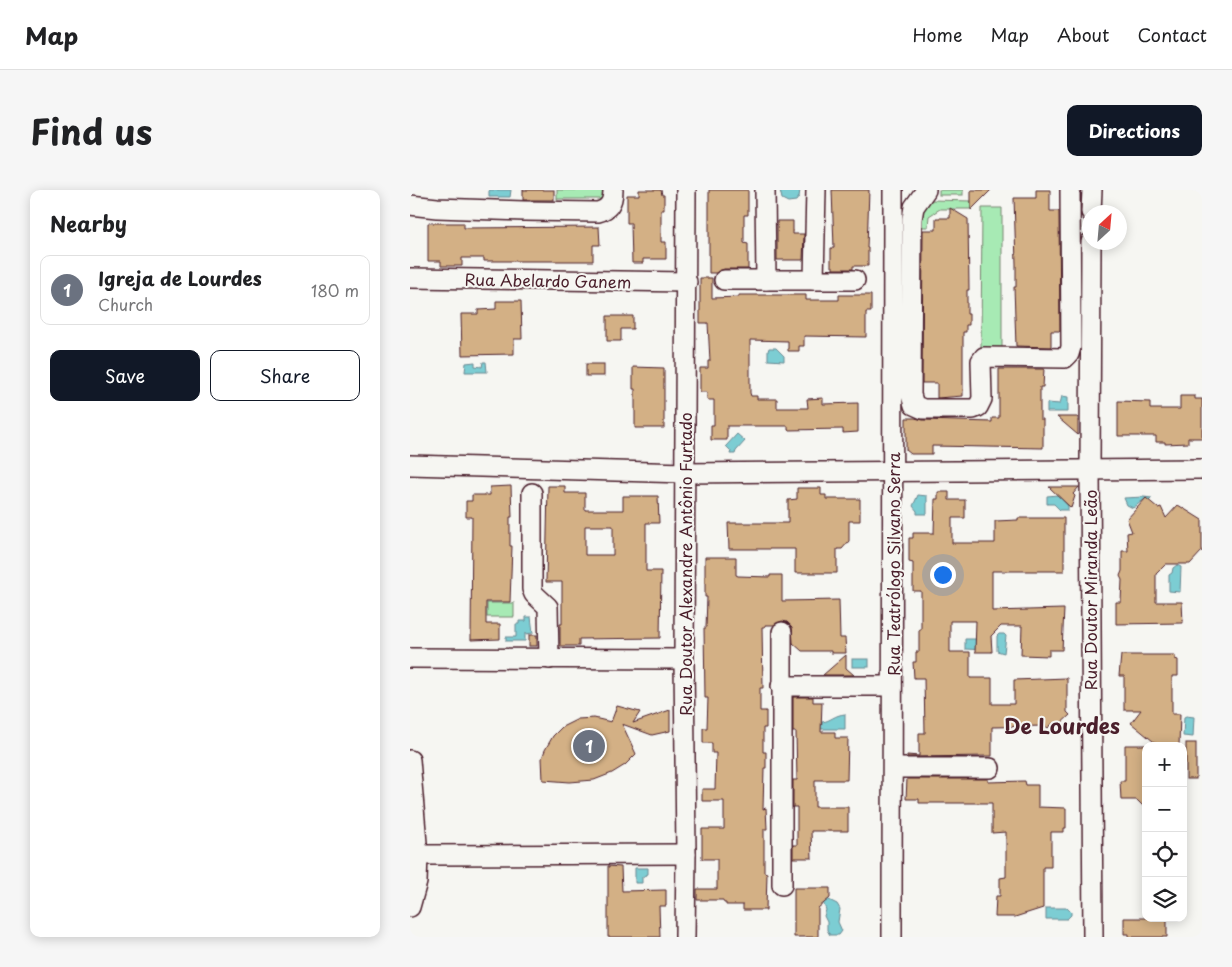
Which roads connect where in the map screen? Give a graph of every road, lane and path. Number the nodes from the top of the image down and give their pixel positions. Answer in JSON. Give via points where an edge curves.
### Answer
{"nodes":[{"id":1,"x":613,"y":190,"type":"edge"},
{"id":2,"x":686,"y":190,"type":"edge"},
{"id":3,"x":765,"y":190,"type":"edge"},
{"id":4,"x":816,"y":190,"type":"edge"},
{"id":5,"x":893,"y":190,"type":"edge"},
{"id":6,"x":926,"y":190,"type":"edge"},
{"id":7,"x":1070,"y":190,"type":"edge"},
{"id":8,"x":1092,"y":190,"type":"edge"},
{"id":9,"x":437,"y":199,"type":"edge"},
{"id":10,"x":410,"y":204,"type":"edge"},
{"id":11,"x":1091,"y":205,"type":"edge"},
{"id":12,"x":1091,"y":250,"type":"edge"},
{"id":13,"x":410,"y":278,"type":"edge"},
{"id":14,"x":724,"y":280,"type":"dead end"},
{"id":15,"x":766,"y":280,"type":"junction"},
{"id":16,"x":814,"y":280,"type":"junction"},
{"id":17,"x":855,"y":280,"type":"dead end"},
{"id":18,"x":687,"y":282,"type":"junction"},
{"id":19,"x":410,"y":465,"type":"edge"},
{"id":20,"x":1202,"y":469,"type":"edge"},
{"id":21,"x":893,"y":470,"type":"junction"},
{"id":22,"x":1090,"y":470,"type":"junction"},
{"id":23,"x":685,"y":473,"type":"junction"},
{"id":24,"x":532,"y":493,"type":"dead end"},
{"id":25,"x":782,"y":632,"type":"dead end"},
{"id":26,"x":410,"y":658,"type":"edge"},
{"id":27,"x":549,"y":659,"type":"junction"},
{"id":28,"x":684,"y":659,"type":"junction"},
{"id":29,"x":781,"y":686,"type":"junction"},
{"id":30,"x":892,"y":686,"type":"junction"},
{"id":31,"x":410,"y":760,"type":"edge"},
{"id":32,"x":893,"y":768,"type":"junction"},
{"id":33,"x":990,"y":768,"type":"dead end"},
{"id":34,"x":686,"y":854,"type":"junction"},
{"id":35,"x":418,"y":855,"type":"junction"},
{"id":36,"x":782,"y":886,"type":"dead end"},
{"id":37,"x":410,"y":907,"type":"edge"},
{"id":38,"x":685,"y":937,"type":"edge"},
{"id":39,"x":892,"y":937,"type":"edge"},
{"id":40,"x":1093,"y":937,"type":"edge"}],
"edges":[{"from":1,"to":9,"type":"street","via":[[610,205],[598,212]]},
{"from":2,"to":18,"type":"street","name":"Rua Doutor Alexandre Antônio Furtado"},
{"from":3,"to":15,"type":"street"},
{"from":4,"to":16,"type":"street"},
{"from":5,"to":21,"type":"street","name":"Rua Teatrólogo Silvano Serra"},
{"from":6,"to":7,"type":"street","via":[[914,207],[912,219],[911,395],[914,405],[923,409],[978,407],[982,398],[981,361],[984,357],[1065,358],[1069,354]]},
{"from":8,"to":11,"type":"street"},
{"from":9,"to":10,"type":"street"},
{"from":12,"to":22,"type":"street","name":"Rua Doutor Miranda Leão"},
{"from":13,"to":18,"type":"street","name":"Rua Abelardo Ganem"},
{"from":14,"to":15,"type":"street"},
{"from":15,"to":16,"type":"street"},
{"from":16,"to":17,"type":"street"},
{"from":18,"to":23,"type":"street","name":"Rua Doutor Alexandre Antônio Furtado"},
{"from":19,"to":23,"type":"street"},
{"from":20,"to":22,"type":"street"},
{"from":21,"to":22,"type":"street"},
{"from":21,"to":23,"type":"street"},
{"from":21,"to":30,"type":"street","name":"Rua Teatrólogo Silvano Serra"},
{"from":22,"to":40,"type":"street","name":"Rua Doutor Miranda Leão"},
{"from":23,"to":28,"type":"street","name":"Rua Doutor Alexandre Antônio Furtado"},
{"from":24,"to":27,"type":"street","via":[[532,589],[548,608]]},
{"from":25,"to":29,"type":"street"},
{"from":26,"to":27,"type":"street"},
{"from":27,"to":28,"type":"street"},
{"from":28,"to":34,"type":"street","name":"Rua Doutor Alexandre Antônio Furtado"},
{"from":29,"to":30,"type":"street"},
{"from":29,"to":36,"type":"street"},
{"from":30,"to":32,"type":"street","name":"Rua Teatrólogo Silvano Serra"},
{"from":31,"to":35,"type":"street"},
{"from":32,"to":33,"type":"street"},
{"from":32,"to":39,"type":"street","name":"Rua Teatrólogo Silvano Serra"},
{"from":34,"to":35,"type":"street"},
{"from":34,"to":38,"type":"street","name":"Rua Doutor Alexandre Antônio Furtado"},
{"from":35,"to":37,"type":"street","via":[[417,882]]}]}
